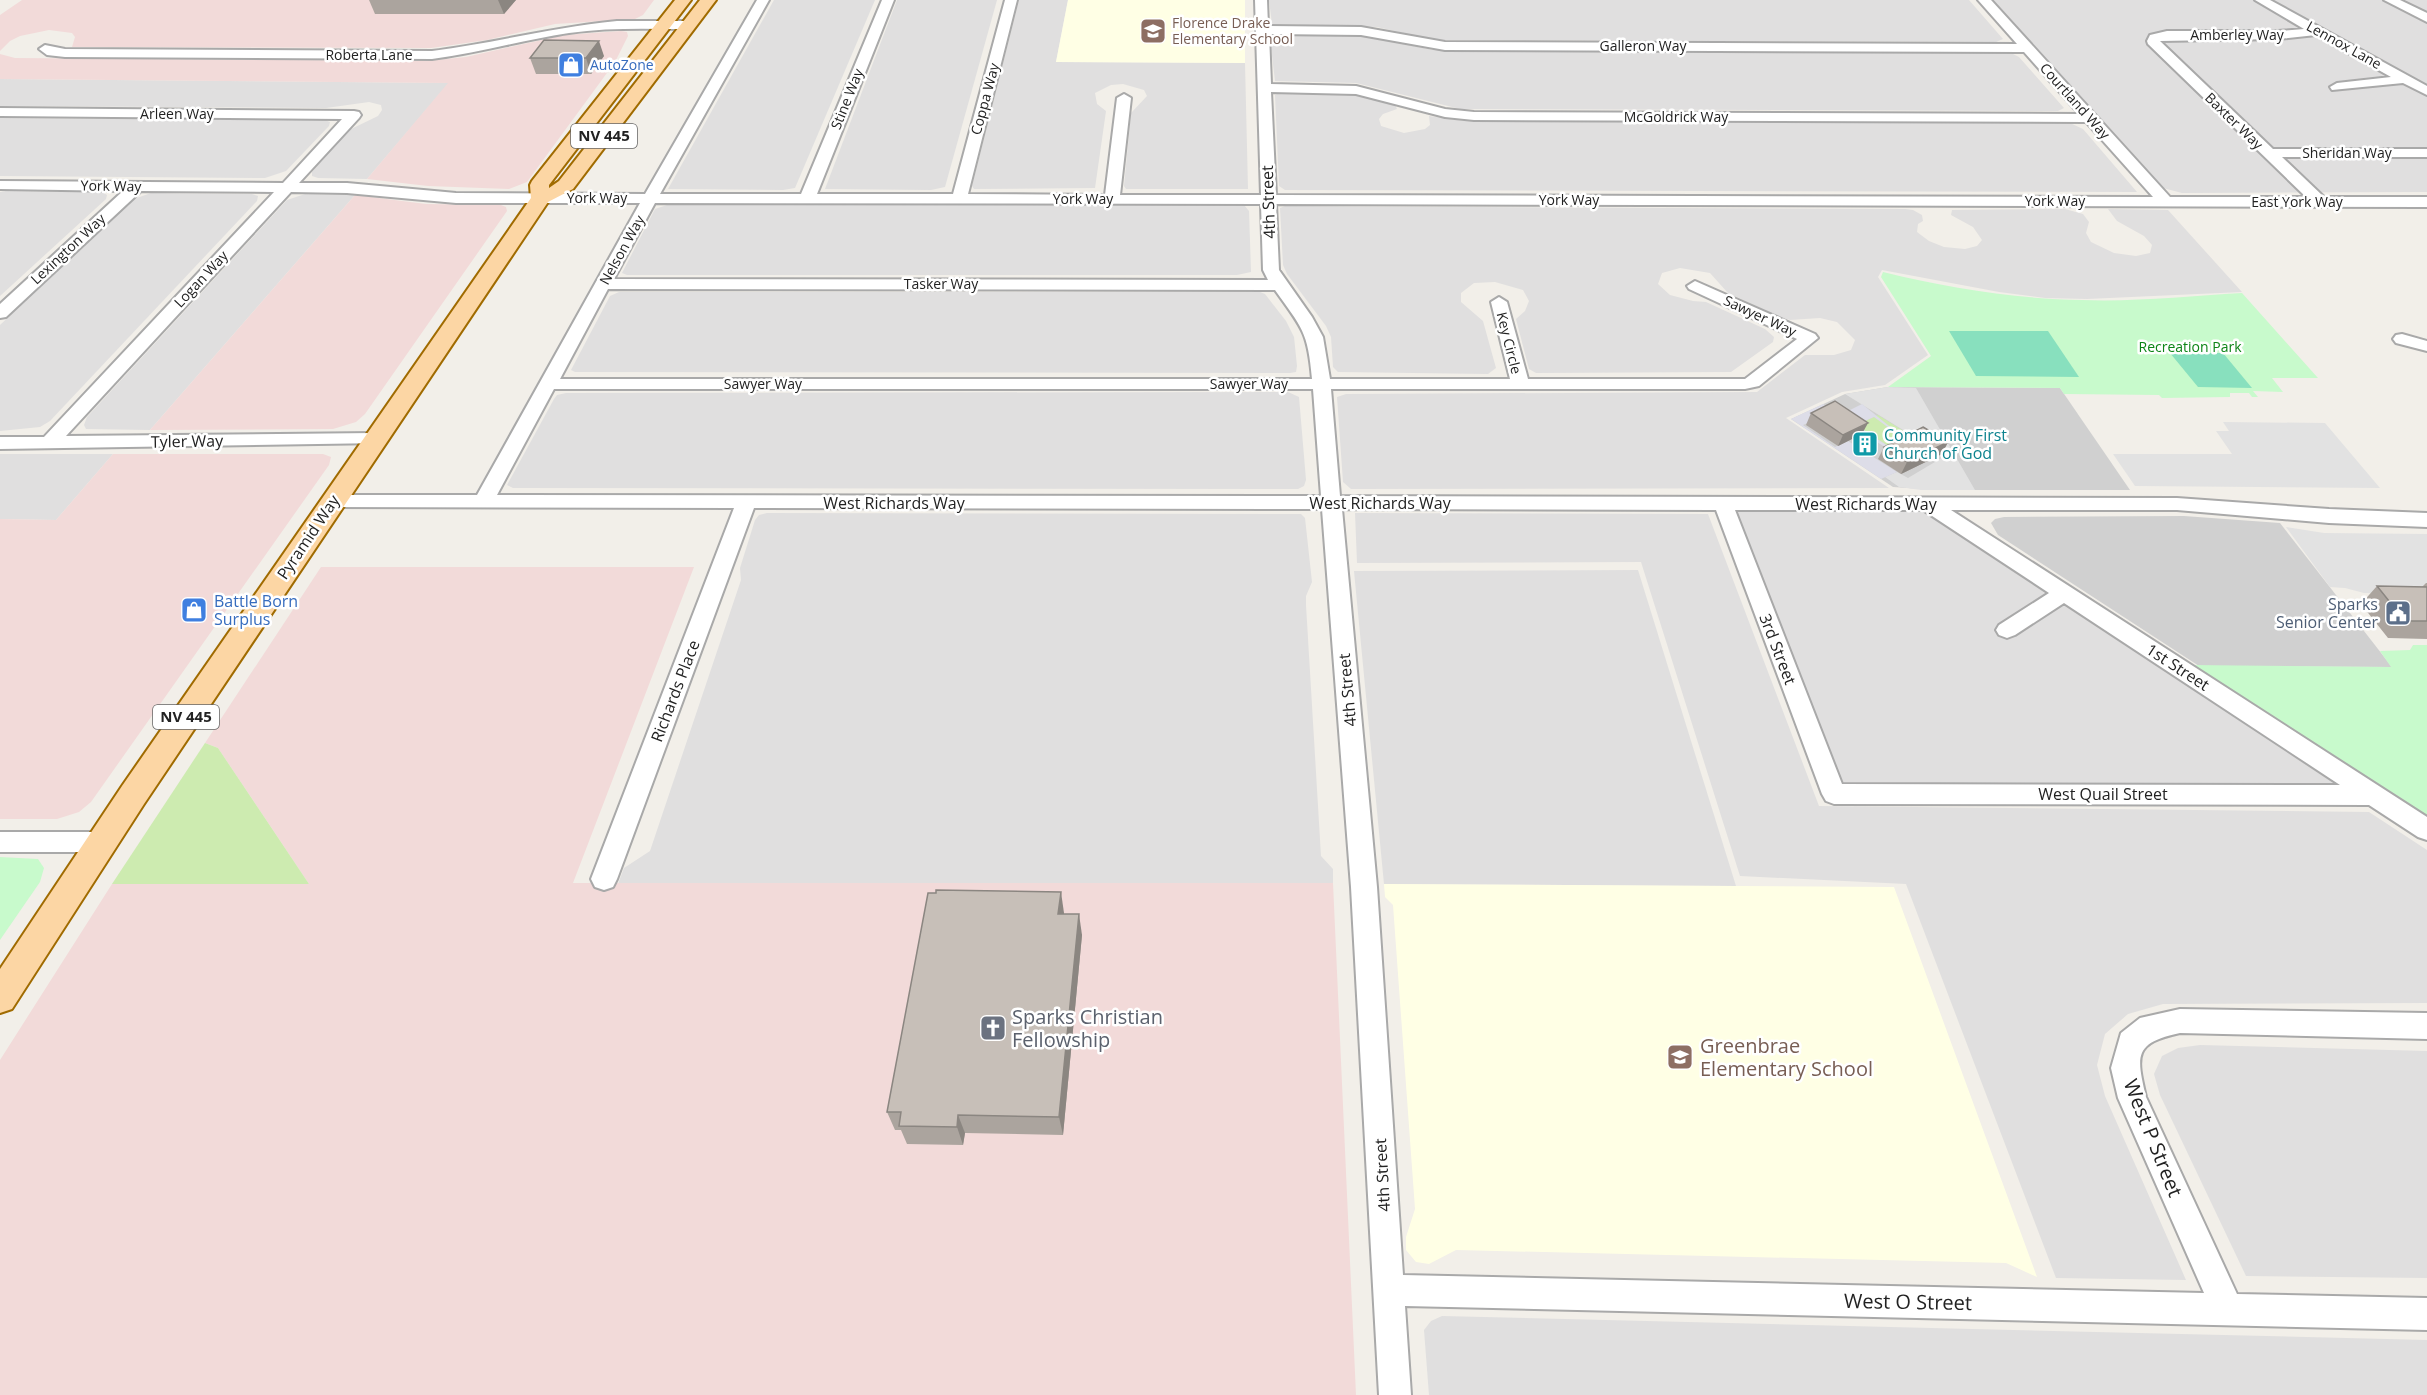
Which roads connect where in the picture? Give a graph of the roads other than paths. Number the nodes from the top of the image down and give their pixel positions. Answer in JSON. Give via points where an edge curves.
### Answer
{"nodes":[{"id":1,"x":683,"y":0,"type":"edge"},
{"id":2,"x":708,"y":0,"type":"edge"},
{"id":3,"x":763,"y":0,"type":"edge"},
{"id":4,"x":888,"y":0,"type":"edge"},
{"id":5,"x":1011,"y":0,"type":"edge"},
{"id":6,"x":1261,"y":0,"type":"edge"},
{"id":7,"x":1984,"y":0,"type":"edge"},
{"id":8,"x":2261,"y":0,"type":"edge"},
{"id":9,"x":2390,"y":0,"type":"edge"},
{"id":10,"x":2427,"y":18,"type":"edge"},
{"id":11,"x":665,"y":25,"type":"junction"},
{"id":12,"x":690,"y":25,"type":"junction"},
{"id":13,"x":1262,"y":30,"type":"junction"},
{"id":14,"x":2319,"y":31,"type":"junction"},
{"id":15,"x":2156,"y":38,"type":"joint"},
{"id":16,"x":2027,"y":48,"type":"junction"},
{"id":17,"x":45,"y":49,"type":"dead end"},
{"id":18,"x":2405,"y":79,"type":"junction"},
{"id":19,"x":2337,"y":87,"type":"dead end"},
{"id":20,"x":1264,"y":88,"type":"junction"},
{"id":21,"x":2427,"y":91,"type":"edge"},
{"id":22,"x":1124,"y":98,"type":"dead end"},
{"id":23,"x":1417,"y":105,"type":"junction"},
{"id":24,"x":0,"y":112,"type":"edge"},
{"id":25,"x":354,"y":115,"type":"joint"},
{"id":26,"x":2090,"y":118,"type":"junction"},
{"id":27,"x":1405,"y":120,"type":"dead end"},
{"id":28,"x":2268,"y":153,"type":"junction"},
{"id":29,"x":2427,"y":153,"type":"edge"},
{"id":30,"x":0,"y":185,"type":"edge"},
{"id":31,"x":137,"y":186,"type":"junction"},
{"id":32,"x":287,"y":187,"type":"junction"},
{"id":33,"x":541,"y":198,"type":"junction"},
{"id":34,"x":650,"y":198,"type":"junction"},
{"id":35,"x":807,"y":199,"type":"junction"},
{"id":36,"x":959,"y":199,"type":"junction"},
{"id":37,"x":1112,"y":199,"type":"junction"},
{"id":38,"x":1268,"y":199,"type":"junction"},
{"id":39,"x":2166,"y":202,"type":"junction"},
{"id":40,"x":2320,"y":202,"type":"junction"},
{"id":41,"x":2427,"y":202,"type":"edge"},
{"id":42,"x":603,"y":284,"type":"junction"},
{"id":43,"x":1280,"y":285,"type":"junction"},
{"id":44,"x":1695,"y":286,"type":"dead end"},
{"id":45,"x":1499,"y":302,"type":"dead end"},
{"id":46,"x":0,"y":313,"type":"edge"},
{"id":47,"x":2402,"y":339,"type":"dead end"},
{"id":48,"x":2427,"y":346,"type":"edge"},
{"id":49,"x":548,"y":384,"type":"junction"},
{"id":50,"x":1321,"y":384,"type":"junction"},
{"id":51,"x":1520,"y":384,"type":"junction"},
{"id":52,"x":375,"y":438,"type":"junction"},
{"id":53,"x":49,"y":443,"type":"junction"},
{"id":54,"x":0,"y":444,"type":"edge"},
{"id":55,"x":333,"y":501,"type":"junction"},
{"id":56,"x":483,"y":502,"type":"junction"},
{"id":57,"x":746,"y":502,"type":"junction"},
{"id":58,"x":1331,"y":503,"type":"junction"},
{"id":59,"x":1723,"y":503,"type":"junction"},
{"id":60,"x":1928,"y":504,"type":"junction"},
{"id":61,"x":2427,"y":520,"type":"edge"},
{"id":62,"x":2065,"y":593,"type":"junction"},
{"id":63,"x":2007,"y":630,"type":"dead end"},
{"id":64,"x":1834,"y":794,"type":"joint"},
{"id":65,"x":2373,"y":795,"type":"junction"},
{"id":66,"x":2427,"y":830,"type":"edge"},
{"id":67,"x":0,"y":842,"type":"edge"},
{"id":68,"x":102,"y":842,"type":"junction"},
{"id":69,"x":604,"y":879,"type":"dead end"},
{"id":70,"x":0,"y":998,"type":"edge"},
{"id":71,"x":2427,"y":1026,"type":"edge"},
{"id":72,"x":1389,"y":1290,"type":"junction"},
{"id":73,"x":2228,"y":1310,"type":"junction"},
{"id":74,"x":2427,"y":1314,"type":"edge"},
{"id":75,"x":1395,"y":1395,"type":"edge"}],
"edges":[{"from":1,"to":11,"type":"main road","name":"Pyramid Way","number":"NV 445"},
{"from":2,"to":12,"type":"main road","name":"Pyramid Way","number":"NV 445"},
{"from":3,"to":34,"type":"street","name":"Nelson Way"},
{"from":4,"to":35,"type":"street","name":"Stine Way"},
{"from":5,"to":36,"type":"street","name":"Coppa Way"},
{"from":6,"to":13,"type":"street","name":"4th Street"},
{"from":7,"to":16,"type":"street","name":"Courtland Way"},
{"from":8,"to":14,"type":"street","name":"Lennox Lane"},
{"from":9,"to":10,"type":"street"},
{"from":11,"to":12,"type":"street","name":"Roberta Lane"},
{"from":11,"to":17,"type":"street","name":"Roberta Lane","via":[[566,30],[432,55],[65,53]]},
{"from":11,"to":33,"type":"main road","name":"Pyramid Way","number":"NV 445","via":[[539,185]]},
{"from":12,"to":33,"type":"main road","name":"Pyramid Way","number":"NV 445","via":[[566,185]]},
{"from":13,"to":16,"type":"street","name":"Galleron Way","via":[[1361,31],[1446,46]]},
{"from":13,"to":20,"type":"street","name":"4th Street"},
{"from":14,"to":15,"type":"street","name":"Amberley Way"},
{"from":14,"to":18,"type":"street","name":"Lennox Lane"},
{"from":15,"to":28,"type":"street","name":"Baxter Way","via":[[2156,46]]},
{"from":16,"to":26,"type":"street","name":"Courtland Way"},
{"from":18,"to":19,"type":"street"},
{"from":18,"to":21,"type":"street","name":"Lennox Lane"},
{"from":20,"to":23,"type":"street","name":"McGoldrick Way","via":[[1356,90]]},
{"from":20,"to":38,"type":"street","name":"4th Street"},
{"from":22,"to":37,"type":"street"},
{"from":23,"to":26,"type":"street","name":"McGoldrick Way","via":[[1474,116]]},
{"from":23,"to":27,"type":"street"},
{"from":24,"to":25,"type":"street","name":"Arleen Way"},
{"from":25,"to":32,"type":"street","name":"Logan Way"},
{"from":26,"to":39,"type":"street","name":"Courtland Way"},
{"from":28,"to":29,"type":"street","name":"Sheridan Way"},
{"from":28,"to":40,"type":"street","name":"Baxter Way"},
{"from":30,"to":31,"type":"street","name":"York Way"},
{"from":31,"to":32,"type":"street","name":"York Way"},
{"from":31,"to":46,"type":"street","name":"Lexington Way"},
{"from":32,"to":33,"type":"street","name":"York Way","via":[[456,198]]},
{"from":32,"to":53,"type":"street","name":"Logan Way"},
{"from":33,"to":34,"type":"street","name":"York Way"},
{"from":33,"to":52,"type":"main road","name":"Pyramid Way","number":"NV 445"},
{"from":34,"to":35,"type":"street","name":"York Way"},
{"from":34,"to":42,"type":"street","name":"Nelson Way"},
{"from":35,"to":36,"type":"street","name":"York Way"},
{"from":36,"to":37,"type":"street","name":"York Way"},
{"from":37,"to":38,"type":"street","name":"York Way"},
{"from":38,"to":39,"type":"street","name":"York Way"},
{"from":38,"to":43,"type":"street","name":"4th Street","via":[[1271,270]]},
{"from":39,"to":40,"type":"street","name":"East York Way"},
{"from":40,"to":41,"type":"street","name":"East York Way"},
{"from":42,"to":43,"type":"street","name":"Tasker Way"},
{"from":42,"to":49,"type":"street","name":"Nelson Way"},
{"from":43,"to":50,"type":"street","name":"4th Street","via":[[1316,338]]},
{"from":44,"to":51,"type":"street","name":"Sawyer Way","via":[[1809,338],[1753,382],[1745,384]]},
{"from":45,"to":51,"type":"street","name":"Key Circle"},
{"from":47,"to":48,"type":"street"},
{"from":49,"to":50,"type":"street","name":"Sawyer Way"},
{"from":49,"to":56,"type":"street","name":"Nelson Way"},
{"from":50,"to":51,"type":"street","name":"Sawyer Way"},
{"from":50,"to":58,"type":"street","name":"4th Street"},
{"from":52,"to":53,"type":"street","name":"Tyler Way"},
{"from":52,"to":55,"type":"main road","name":"Pyramid Way","number":"NV 445"},
{"from":53,"to":54,"type":"street","name":"Tyler Way"},
{"from":55,"to":56,"type":"street","name":"West Richards Way"},
{"from":55,"to":68,"type":"main road","name":"Pyramid Way","number":"NV 445"},
{"from":56,"to":57,"type":"street","name":"West Richards Way"},
{"from":57,"to":58,"type":"street","name":"West Richards Way"},
{"from":57,"to":69,"type":"street","name":"Richards Place"},
{"from":58,"to":59,"type":"street","name":"West Richards Way"},
{"from":58,"to":72,"type":"street","name":"4th Street","via":[[1364,887]]},
{"from":59,"to":60,"type":"street","name":"West Richards Way"},
{"from":59,"to":64,"type":"street","name":"3rd Street"},
{"from":60,"to":61,"type":"street","name":"West Richards Way","via":[[2177,504]]},
{"from":60,"to":62,"type":"street","name":"1st Street"},
{"from":62,"to":63,"type":"street"},
{"from":62,"to":65,"type":"street","name":"1st Street"},
{"from":64,"to":65,"type":"street","name":"West Quail Street"},
{"from":65,"to":66,"type":"street","name":"1st Street"},
{"from":67,"to":68,"type":"street"},
{"from":68,"to":70,"type":"main road","name":"Pyramid Way","number":"NV 445"},
{"from":71,"to":73,"type":"street","name":"West P Street","via":[[2180,1021],[2150,1026],[2131,1042],[2125,1068],[2132,1098]]},
{"from":72,"to":73,"type":"street","name":"West O Street"},
{"from":72,"to":75,"type":"street","name":"4th Street"},
{"from":73,"to":74,"type":"street","name":"West O Street"}]}
